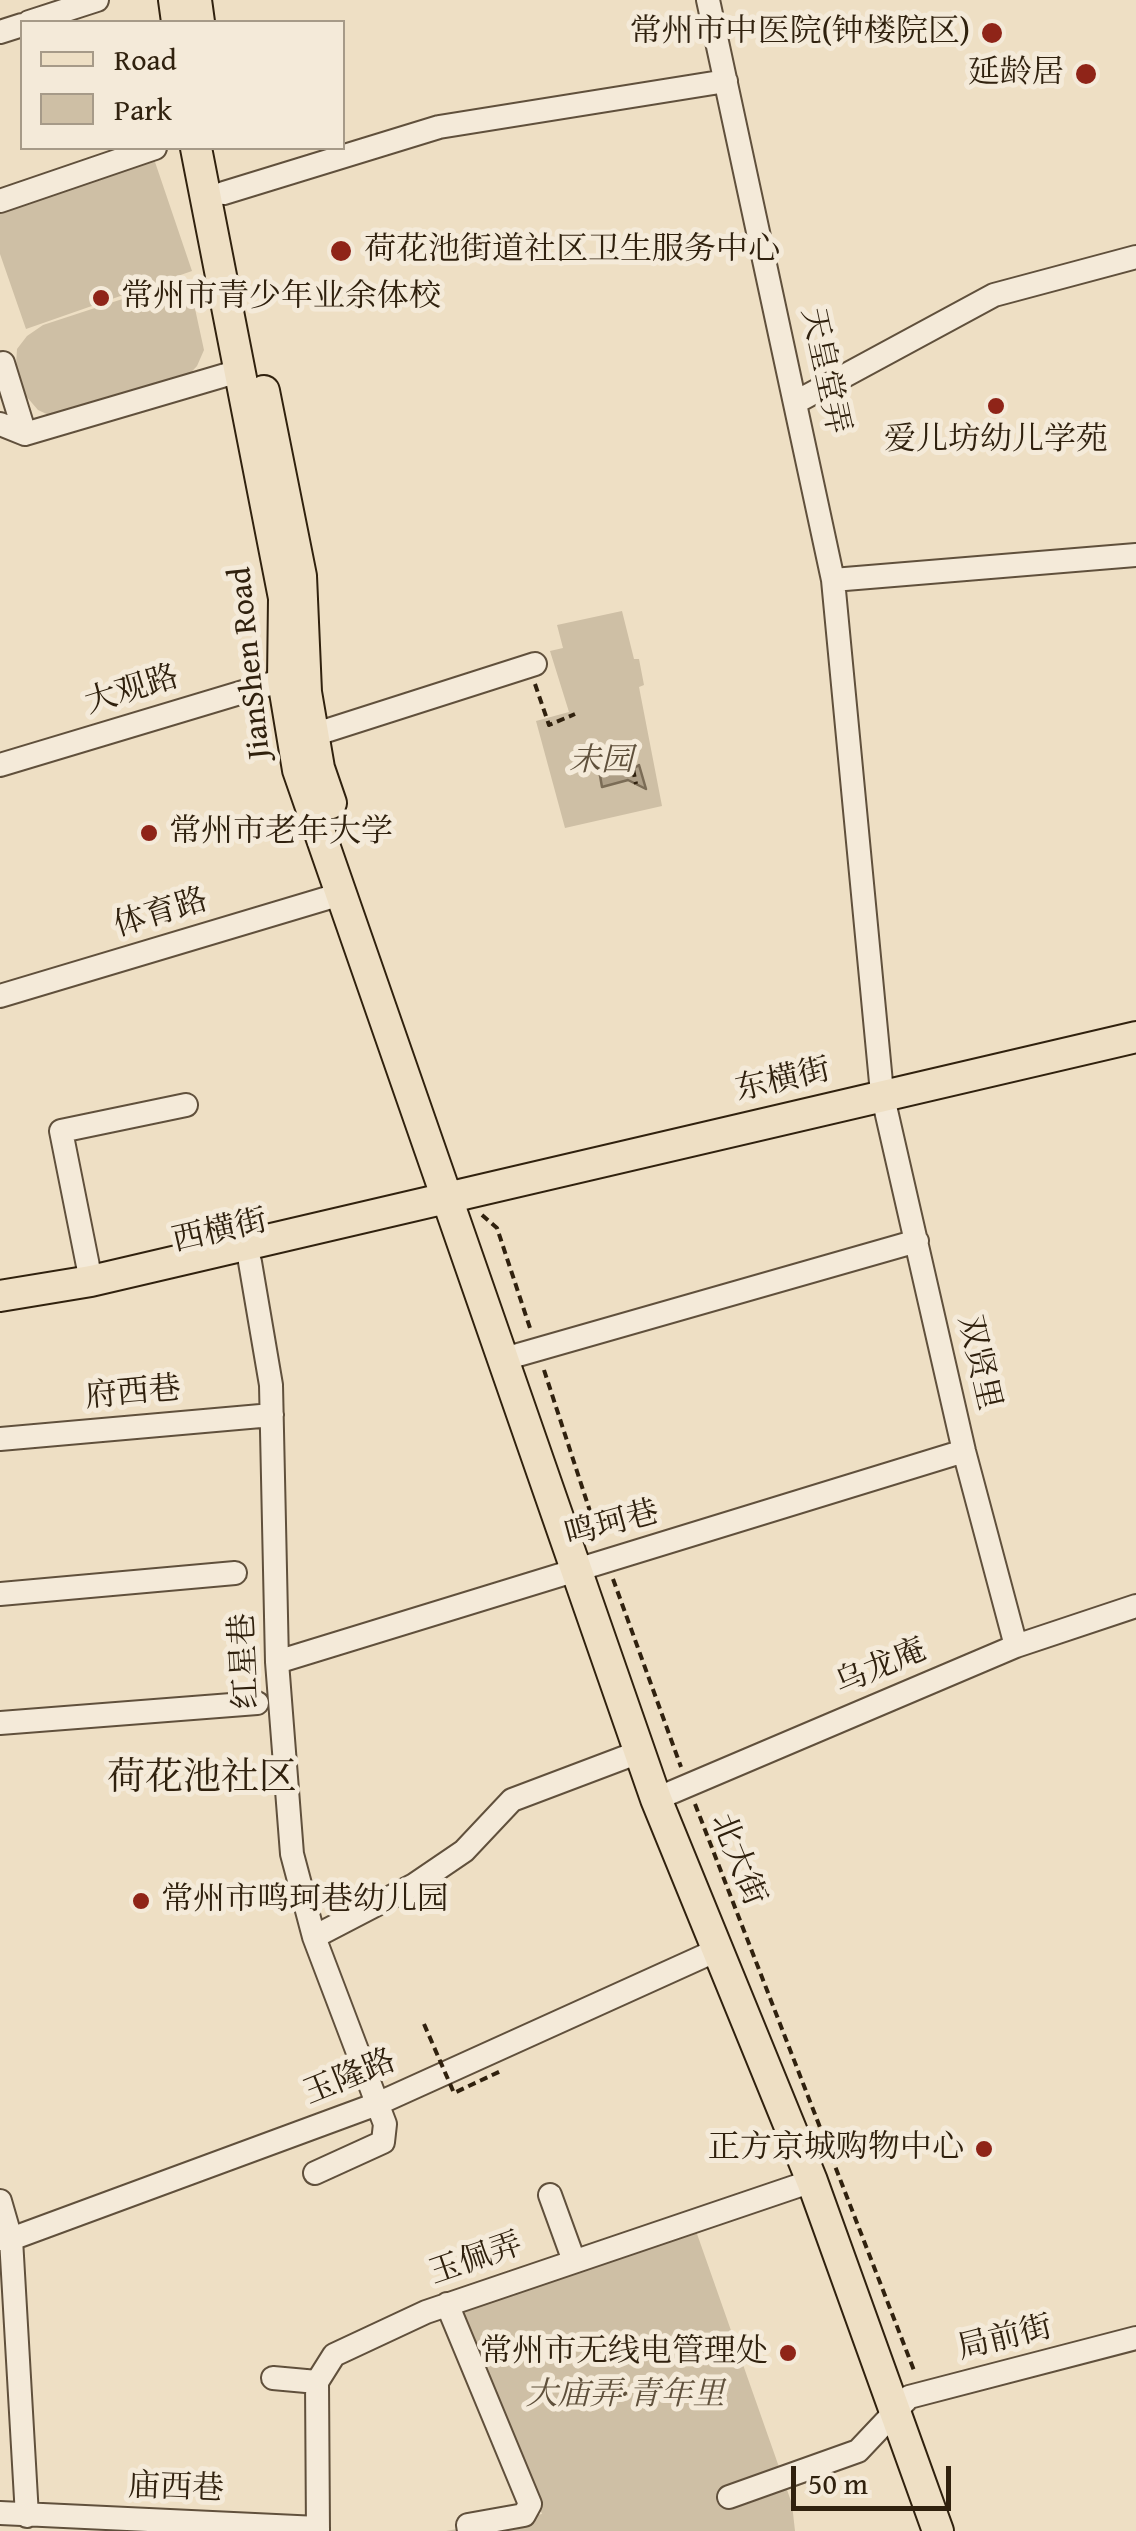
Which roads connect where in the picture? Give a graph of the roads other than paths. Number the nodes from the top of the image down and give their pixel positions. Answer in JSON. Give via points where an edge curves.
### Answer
{"nodes":[{"id":1,"x":97,"y":0,"type":"edge"},
{"id":2,"x":708,"y":0,"type":"edge"},
{"id":3,"x":38,"y":20,"type":"edge"},
{"id":4,"x":726,"y":81,"type":"junction"},
{"id":5,"x":149,"y":150,"type":"edge"},
{"id":6,"x":196,"y":150,"type":"edge"},
{"id":7,"x":217,"y":150,"type":"edge"},
{"id":8,"x":224,"y":192,"type":"junction"},
{"id":9,"x":0,"y":200,"type":"edge"},
{"id":10,"x":1136,"y":257,"type":"edge"},
{"id":11,"x":2,"y":363,"type":"edge"},
{"id":12,"x":239,"y":370,"type":"junction"},
{"id":13,"x":798,"y":402,"type":"junction"},
{"id":14,"x":0,"y":424,"type":"edge"},
{"id":15,"x":25,"y":434,"type":"junction"},
{"id":16,"x":1136,"y":555,"type":"edge"},
{"id":17,"x":833,"y":580,"type":"junction"},
{"id":18,"x":532,"y":665,"type":"road end"},
{"id":19,"x":283,"y":680,"type":"junction"},
{"id":20,"x":313,"y":735,"type":"junction"},
{"id":21,"x":0,"y":765,"type":"edge"},
{"id":22,"x":341,"y":894,"type":"junction"},
{"id":23,"x":0,"y":996,"type":"edge"},
{"id":24,"x":1136,"y":1037,"type":"edge"},
{"id":25,"x":1136,"y":1054,"type":"edge"},
{"id":26,"x":884,"y":1101,"type":"junction"},
{"id":27,"x":186,"y":1105,"type":"dead end"},
{"id":28,"x":460,"y":1202,"type":"junction"},
{"id":29,"x":917,"y":1241,"type":"junction"},
{"id":30,"x":250,"y":1262,"type":"junction"},
{"id":31,"x":91,"y":1281,"type":"junction"},
{"id":32,"x":0,"y":1296,"type":"edge"},
{"id":33,"x":0,"y":1312,"type":"edge"},
{"id":34,"x":512,"y":1357,"type":"junction"},
{"id":35,"x":272,"y":1415,"type":"junction"},
{"id":36,"x":0,"y":1438,"type":"edge"},
{"id":37,"x":964,"y":1451,"type":"junction"},
{"id":38,"x":584,"y":1568,"type":"junction"},
{"id":39,"x":234,"y":1573,"type":"dead end"},
{"id":40,"x":0,"y":1594,"type":"edge"},
{"id":41,"x":1136,"y":1606,"type":"edge"},
{"id":42,"x":1016,"y":1646,"type":"junction"},
{"id":43,"x":277,"y":1662,"type":"junction"},
{"id":44,"x":257,"y":1703,"type":"dead end"},
{"id":45,"x":0,"y":1723,"type":"edge"},
{"id":46,"x":639,"y":1752,"type":"junction"},
{"id":47,"x":664,"y":1796,"type":"junction"},
{"id":48,"x":314,"y":1937,"type":"junction"},
{"id":49,"x":714,"y":1950,"type":"junction"},
{"id":50,"x":377,"y":2104,"type":"junction"},
{"id":51,"x":315,"y":2173,"type":"dead end"},
{"id":52,"x":812,"y":2181,"type":"junction"},
{"id":53,"x":550,"y":2194,"type":"dead end"},
{"id":54,"x":0,"y":2201,"type":"edge"},
{"id":55,"x":6,"y":2239,"type":"edge"},
{"id":56,"x":574,"y":2261,"type":"junction"},
{"id":57,"x":448,"y":2304,"type":"junction"},
{"id":58,"x":1136,"y":2338,"type":"edge"},
{"id":59,"x":1136,"y":2353,"type":"edge"},
{"id":60,"x":9,"y":2367,"type":"edge"},
{"id":61,"x":274,"y":2378,"type":"dead end"},
{"id":62,"x":317,"y":2382,"type":"junction"},
{"id":63,"x":905,"y":2405,"type":"junction"},
{"id":64,"x":729,"y":2496,"type":"dead end"},
{"id":65,"x":0,"y":2513,"type":"edge"},
{"id":66,"x":27,"y":2516,"type":"junction"},
{"id":67,"x":318,"y":2529,"type":"edge"},
{"id":68,"x":469,"y":2531,"type":"edge"},
{"id":69,"x":938,"y":2531,"type":"edge"},
{"id":70,"x":956,"y":2531,"type":"edge"}],
"edges":[{"from":1,"to":3,"type":"street"},
{"from":2,"to":4,"type":"street","name":"天皇堂弄"},
{"from":4,"to":8,"type":"street","via":[[439,127]]},
{"from":4,"to":13,"type":"street","name":"天皇堂弄"},
{"from":5,"to":9,"type":"street"},
{"from":6,"to":12,"type":"main road","name":"JianShen Road"},
{"from":7,"to":8,"type":"main road","name":"JianShen Road"},
{"from":8,"to":20,"type":"main road","name":"JianShen Road","via":[[301,576]]},
{"from":10,"to":13,"type":"street","via":[[994,295]]},
{"from":11,"to":15,"type":"street"},
{"from":12,"to":15,"type":"street"},
{"from":12,"to":19,"type":"main road","name":"JianShen Road","via":[[284,598]]},
{"from":13,"to":17,"type":"street","name":"天皇堂弄"},
{"from":14,"to":15,"type":"street"},
{"from":16,"to":17,"type":"street"},
{"from":17,"to":26,"type":"street","name":"天皇堂弄"},
{"from":18,"to":20,"type":"street"},
{"from":19,"to":21,"type":"street","name":"大观路"},
{"from":19,"to":22,"type":"main road","name":"JianShen Road","via":[[298,770]]},
{"from":20,"to":28,"type":"main road","name":"JianShen Road"},
{"from":22,"to":23,"type":"street","name":"体育路"},
{"from":22,"to":28,"type":"main road","name":"JianShen Road"},
{"from":24,"to":26,"type":"main road","name":"东横街"},
{"from":25,"to":26,"type":"main road","name":"东横街"},
{"from":26,"to":28,"type":"main road","name":"东横街"},
{"from":26,"to":29,"type":"street","name":"双贤里"},
{"from":27,"to":31,"type":"street","via":[[60,1130]]},
{"from":28,"to":30,"type":"main road","name":"西横街"},
{"from":28,"to":31,"type":"main road","name":"西横街"},
{"from":28,"to":34,"type":"main road","name":"北大街"},
{"from":29,"to":34,"type":"street"},
{"from":29,"to":37,"type":"street","name":"双贤里"},
{"from":30,"to":33,"type":"main road","name":"西横街"},
{"from":30,"to":35,"type":"street","name":"红星巷"},
{"from":31,"to":32,"type":"main road","name":"西横街"},
{"from":34,"to":38,"type":"main road","name":"北大街"},
{"from":35,"to":36,"type":"street","name":"府西巷"},
{"from":35,"to":43,"type":"street","name":"红星巷"},
{"from":37,"to":38,"type":"street","name":"鸣珂巷"},
{"from":37,"to":42,"type":"street","name":"双贤里"},
{"from":38,"to":43,"type":"street","name":"鸣珂巷"},
{"from":38,"to":46,"type":"main road","name":"北大街"},
{"from":38,"to":47,"type":"main road","name":"北大街"},
{"from":39,"to":40,"type":"street"},
{"from":41,"to":42,"type":"street","name":"乌龙庵"},
{"from":42,"to":47,"type":"street","name":"乌龙庵"},
{"from":43,"to":48,"type":"street","name":"红星巷","via":[[292,1854]]},
{"from":44,"to":45,"type":"street"},
{"from":46,"to":47,"type":"main road","name":"北大街"},
{"from":46,"to":48,"type":"street","via":[[512,1800],[464,1851]]},
{"from":47,"to":49,"type":"main road","name":"北大街"},
{"from":47,"to":63,"type":"main road","name":"北大街","via":[[829,2174]]},
{"from":48,"to":50,"type":"street","name":"红星巷"},
{"from":49,"to":50,"type":"street","name":"玉隆路"},
{"from":49,"to":52,"type":"main road","name":"北大街"},
{"from":50,"to":51,"type":"street","via":[[384,2142]]},
{"from":50,"to":55,"type":"street","name":"玉隆路"},
{"from":52,"to":56,"type":"street","name":"玉佩弄"},
{"from":52,"to":63,"type":"main road","name":"北大街"},
{"from":53,"to":56,"type":"street"},
{"from":54,"to":55,"type":"street"},
{"from":55,"to":60,"type":"street"},
{"from":56,"to":57,"type":"street","name":"玉佩弄"},
{"from":57,"to":62,"type":"street","name":"玉佩弄","via":[[334,2355]]},
{"from":57,"to":68,"type":"street","via":[[530,2504],[524,2515],[468,2526]]},
{"from":58,"to":63,"type":"street","name":"局前街"},
{"from":59,"to":63,"type":"street"},
{"from":60,"to":66,"type":"street"},
{"from":61,"to":62,"type":"street"},
{"from":62,"to":67,"type":"street"},
{"from":63,"to":64,"type":"street","via":[[858,2451]]},
{"from":63,"to":69,"type":"main road","name":"北大街"},
{"from":63,"to":70,"type":"main road","name":"北大街"},
{"from":65,"to":66,"type":"street","name":"庙西巷"},
{"from":66,"to":67,"type":"street","name":"庙西巷"}]}
